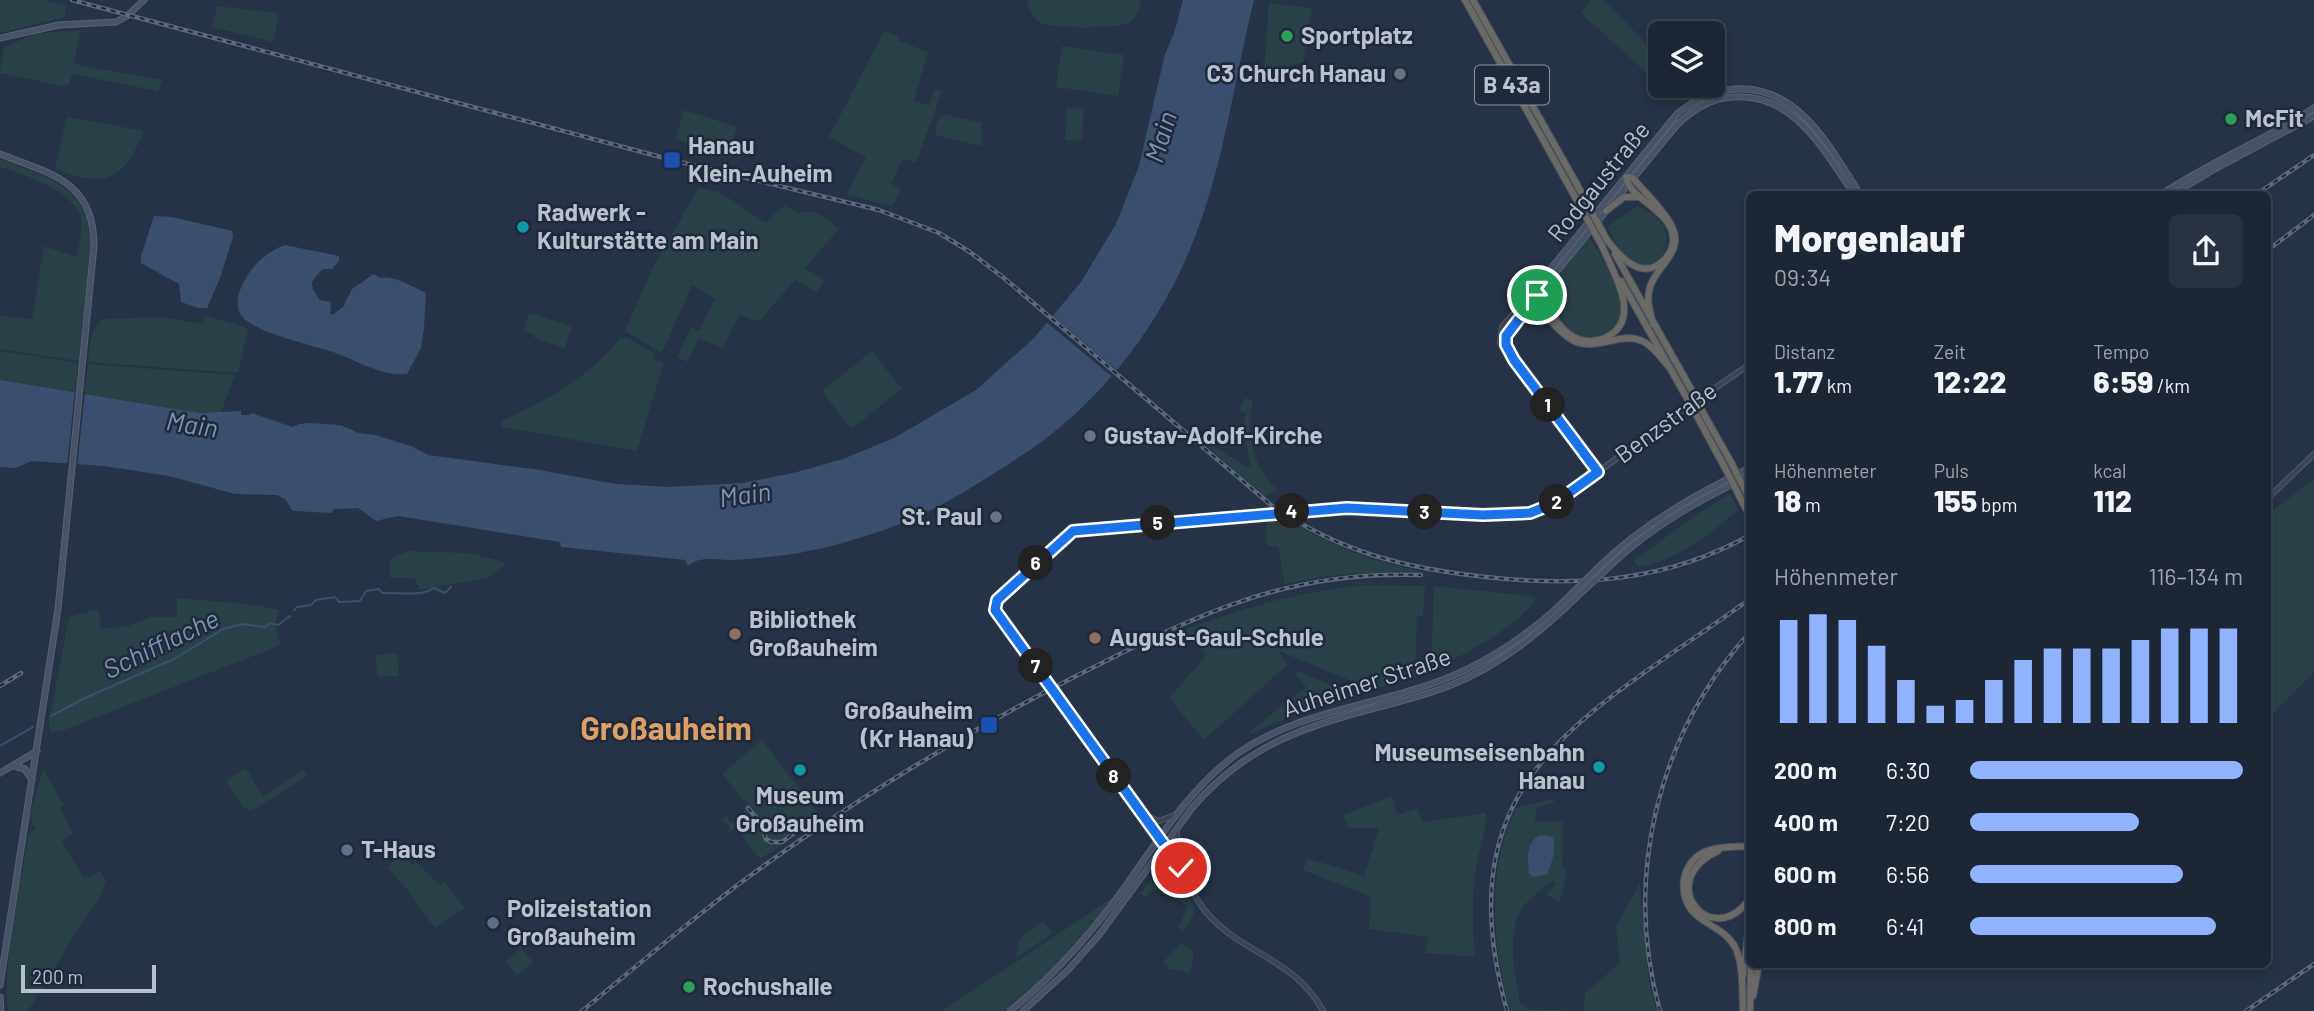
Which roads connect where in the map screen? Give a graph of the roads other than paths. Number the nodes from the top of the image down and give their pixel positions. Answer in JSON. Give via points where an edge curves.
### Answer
{"nodes":[{"id":1,"x":144,"y":0,"type":"edge"},
{"id":2,"x":1465,"y":0,"type":"edge"},
{"id":3,"x":1473,"y":0,"type":"edge"},
{"id":4,"x":0,"y":38,"type":"edge"},
{"id":5,"x":2314,"y":108,"type":"edge"},
{"id":6,"x":2314,"y":116,"type":"edge"},
{"id":7,"x":0,"y":154,"type":"edge"},
{"id":8,"x":1629,"y":180,"type":"junction"},
{"id":9,"x":1852,"y":191,"type":"edge"},
{"id":10,"x":1858,"y":191,"type":"edge"},
{"id":11,"x":2167,"y":191,"type":"edge"},
{"id":12,"x":2178,"y":191,"type":"edge"},
{"id":13,"x":1643,"y":198,"type":"junction"},
{"id":14,"x":1606,"y":211,"type":"junction"},
{"id":15,"x":1604,"y":243,"type":"junction"},
{"id":16,"x":1533,"y":297,"type":"junction"},
{"id":17,"x":1550,"y":318,"type":"junction"},
{"id":18,"x":1514,"y":323,"type":"junction"},
{"id":19,"x":1653,"y":324,"type":"junction"},
{"id":20,"x":1514,"y":360,"type":"junction"},
{"id":21,"x":1746,"y":366,"type":"edge"},
{"id":22,"x":1669,"y":367,"type":"junction"},
{"id":23,"x":1687,"y":391,"type":"junction"},
{"id":24,"x":2314,"y":454,"type":"edge"},
{"id":25,"x":1728,"y":466,"type":"junction"},
{"id":26,"x":1746,"y":470,"type":"edge"},
{"id":27,"x":1598,"y":472,"type":"junction"},
{"id":28,"x":1746,"y":477,"type":"edge"},
{"id":29,"x":1746,"y":494,"type":"edge"},
{"id":30,"x":2271,"y":495,"type":"edge"},
{"id":31,"x":1746,"y":508,"type":"edge"},
{"id":32,"x":37,"y":751,"type":"junction"},
{"id":33,"x":11,"y":766,"type":"junction"},
{"id":34,"x":0,"y":773,"type":"edge"},
{"id":35,"x":32,"y":783,"type":"junction"},
{"id":36,"x":1142,"y":813,"type":"junction"},
{"id":37,"x":1176,"y":815,"type":"junction"},
{"id":38,"x":1181,"y":821,"type":"junction"},
{"id":39,"x":1160,"y":838,"type":"junction"},
{"id":40,"x":1164,"y":844,"type":"junction"},
{"id":41,"x":1746,"y":846,"type":"edge"},
{"id":42,"x":1729,"y":847,"type":"junction"},
{"id":43,"x":1181,"y":868,"type":"junction"},
{"id":44,"x":1148,"y":869,"type":"junction"},
{"id":45,"x":1746,"y":903,"type":"edge"},
{"id":46,"x":1746,"y":946,"type":"edge"},
{"id":47,"x":1751,"y":968,"type":"edge"},
{"id":48,"x":1758,"y":968,"type":"edge"},
{"id":49,"x":0,"y":985,"type":"edge"},
{"id":50,"x":0,"y":997,"type":"edge"},
{"id":51,"x":1742,"y":998,"type":"junction"},
{"id":52,"x":1748,"y":1010,"type":"edge"},
{"id":53,"x":1,"y":1011,"type":"edge"},
{"id":54,"x":1010,"y":1011,"type":"edge"},
{"id":55,"x":1023,"y":1011,"type":"edge"},
{"id":56,"x":1323,"y":1011,"type":"edge"}],
"edges":[{"from":1,"to":4,"type":"main road","via":[[116,22],[50,26]]},
{"from":2,"to":15,"type":"highway","number":"B 43a","bridge":true},
{"from":3,"to":15,"type":"highway","number":"B 43a","bridge":true,"via":[[1575,181]]},
{"from":5,"to":11,"type":"main road"},
{"from":6,"to":12,"type":"main road"},
{"from":7,"to":32,"type":"main road","via":[[77,191],[92,219],[94,246],[58,609]]},
{"from":8,"to":9,"type":"main road","name":"Rodgaustraße","via":[[1694,110],[1721,98],[1746,97],[1772,103],[1798,120]]},
{"from":8,"to":10,"type":"main road","name":"Rodgaustraße","via":[[1688,105],[1720,91],[1746,89],[1776,97],[1802,114],[1826,141]]},
{"from":8,"to":13,"type":"highway"},
{"from":8,"to":14,"type":"main road","name":"Rodgaustraße"},
{"from":8,"to":16,"type":"main road","name":"Rodgaustraße"},
{"from":8,"to":19,"type":"highway","via":[[1675,234],[1673,251],[1650,288]]},
{"from":13,"to":14,"type":"highway","via":[[1624,197]]},
{"from":13,"to":15,"type":"highway","via":[[1671,229],[1673,245],[1665,259],[1651,268],[1636,267]]},
{"from":14,"to":16,"type":"main road","name":"Rodgaustraße"},
{"from":15,"to":16,"type":"highway","via":[[1625,306],[1620,324],[1610,335],[1591,341],[1573,336]]},
{"from":15,"to":19,"type":"highway","number":"B 43a"},
{"from":15,"to":22,"type":"highway","number":"B 43a"},
{"from":16,"to":17,"type":"highway"},
{"from":16,"to":18,"type":"street","name":"Rodgaustraße"},
{"from":16,"to":20,"type":"street","name":"Rodgaustraße","via":[[1500,332],[1500,343]]},
{"from":17,"to":18,"type":"highway","via":[[1533,313]]},
{"from":17,"to":22,"type":"highway","via":[[1581,343],[1626,338],[1642,341]]},
{"from":18,"to":20,"type":"street","via":[[1506,341]]},
{"from":19,"to":23,"type":"highway","number":"B 43a"},
{"from":20,"to":27,"type":"street","name":"Rodgaustraße"},
{"from":21,"to":27,"type":"street","name":"Benzstraße"},
{"from":22,"to":23,"type":"highway","number":"B 43a"},
{"from":23,"to":25,"type":"highway","number":"B 43a","bridge":true},
{"from":24,"to":30,"type":"street"},
{"from":25,"to":29,"type":"highway","number":"B 43a","bridge":true},
{"from":25,"to":31,"type":"highway","number":"B 43a","bridge":true},
{"from":26,"to":37,"type":"main road","name":"Auheimer Straße","bridge":true,"via":[[1671,510],[1634,536],[1522,637],[1468,669],[1429,685],[1314,716],[1253,744],[1205,782]]},
{"from":27,"to":36,"type":"street","name":"Benzstraße","via":[[1548,507],[1530,513],[1483,515],[1356,507],[1069,533],[997,600],[995,610]]},
{"from":28,"to":38,"type":"main road","name":"Auheimer Straße","bridge":true,"via":[[1674,515],[1523,643],[1434,692],[1317,724],[1266,746],[1228,772]]},
{"from":32,"to":33,"type":"main road"},
{"from":32,"to":35,"type":"main road"},
{"from":33,"to":34,"type":"main road"},
{"from":33,"to":35,"type":"main road","via":[[25,769]]},
{"from":35,"to":49,"type":"main road"},
{"from":36,"to":37,"type":"street","via":[[1159,821]]},
{"from":36,"to":39,"type":"street"},
{"from":37,"to":39,"type":"main road","name":"Auheimer Straße"},
{"from":38,"to":40,"type":"main road","name":"Auheimer Straße"},
{"from":38,"to":43,"type":"street","via":[[1175,841]]},
{"from":39,"to":40,"type":"street"},
{"from":39,"to":54,"type":"main road","name":"Auheimer Straße","via":[[1088,935]]},
{"from":40,"to":43,"type":"street"},
{"from":40,"to":44,"type":"main road","name":"Auheimer Straße"},
{"from":41,"to":42,"type":"highway"},
{"from":42,"to":45,"type":"highway","via":[[1707,856],[1694,868],[1688,884],[1690,897],[1705,915],[1720,919],[1737,913]]},
{"from":42,"to":51,"type":"highway","via":[[1696,857],[1683,887],[1692,910],[1734,945]]},
{"from":43,"to":44,"type":"street","via":[[1167,860]]},
{"from":43,"to":56,"type":"street","via":[[1213,920],[1296,976]]},
{"from":44,"to":55,"type":"main road","name":"Auheimer Straße","via":[[1085,951]]},
{"from":46,"to":51,"type":"highway"},
{"from":47,"to":52,"type":"highway"},
{"from":48,"to":52,"type":"highway"},
{"from":50,"to":53,"type":"main road"},
{"from":51,"to":52,"type":"highway"}]}
